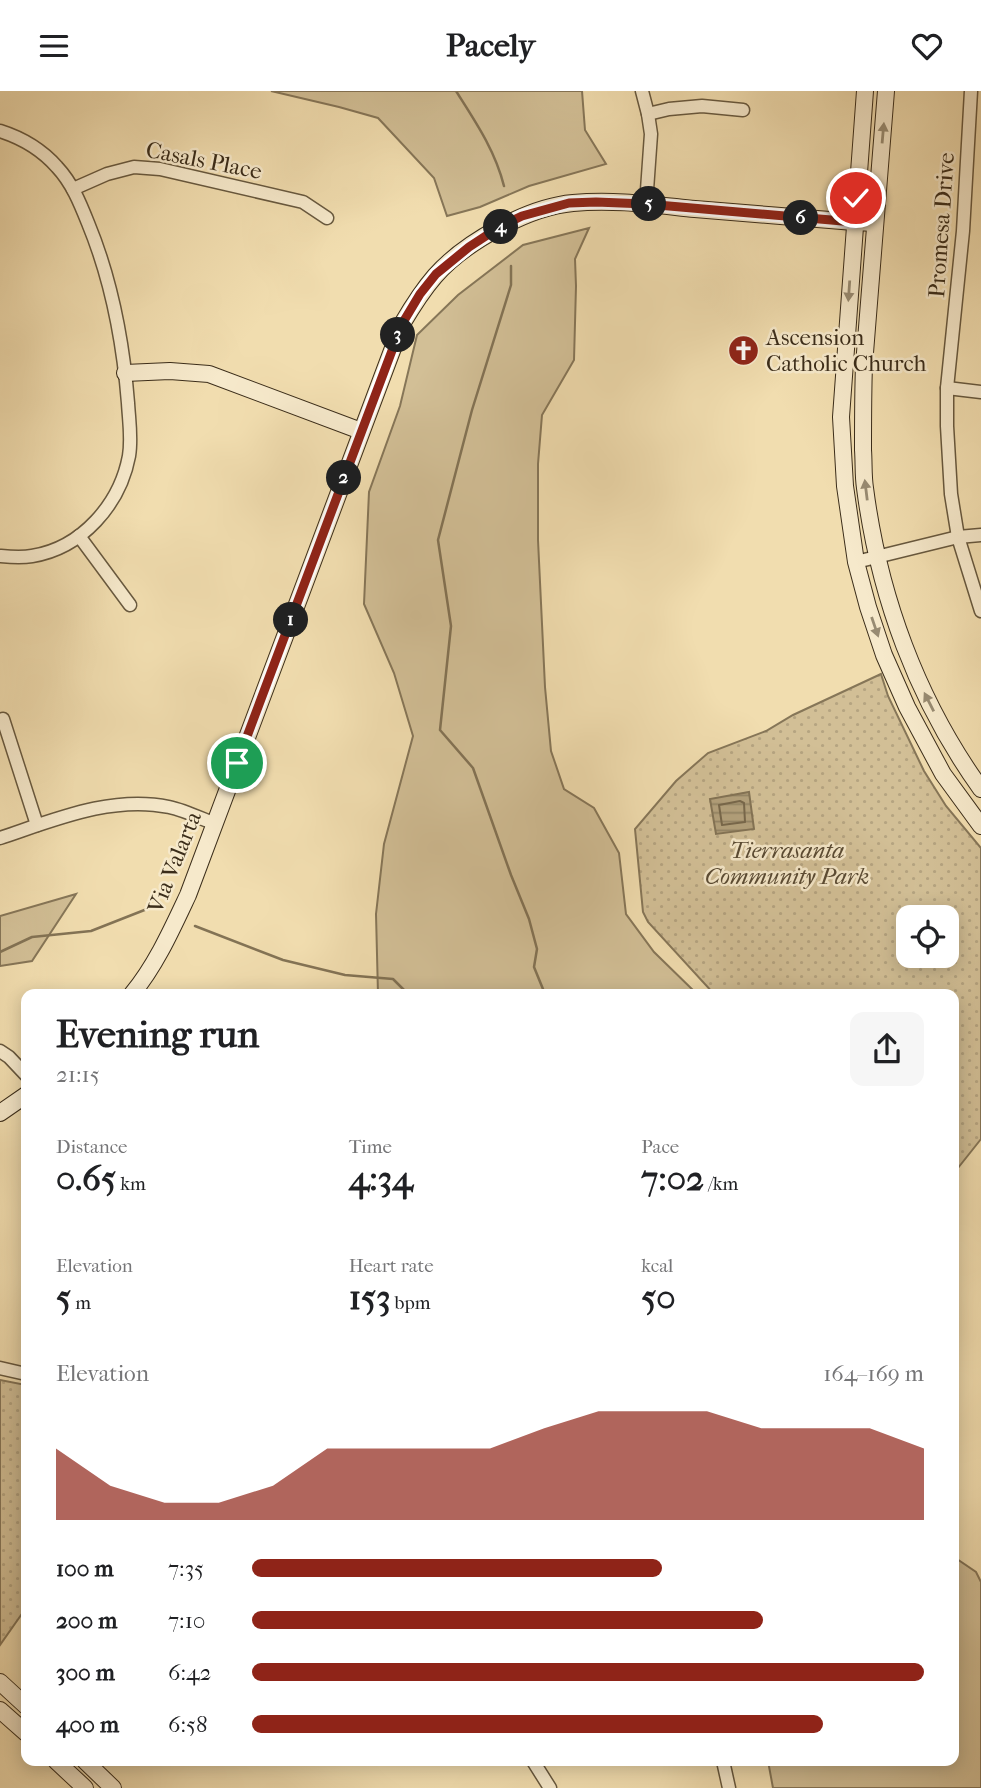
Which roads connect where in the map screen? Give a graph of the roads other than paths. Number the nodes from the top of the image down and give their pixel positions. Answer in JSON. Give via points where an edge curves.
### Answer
{"nodes":[{"id":1,"x":642,"y":91,"type":"edge"},
{"id":2,"x":865,"y":91,"type":"edge"},
{"id":3,"x":886,"y":91,"type":"edge"},
{"id":4,"x":971,"y":91,"type":"edge"},
{"id":5,"x":743,"y":110,"type":"dead end"},
{"id":6,"x":648,"y":114,"type":"junction"},
{"id":7,"x":0,"y":131,"type":"edge"},
{"id":8,"x":73,"y":189,"type":"junction"},
{"id":9,"x":646,"y":204,"type":"junction"},
{"id":10,"x":327,"y":218,"type":"dead end"},
{"id":11,"x":854,"y":222,"type":"junction"},
{"id":12,"x":875,"y":223,"type":"junction"},
{"id":13,"x":125,"y":373,"type":"junction"},
{"id":14,"x":947,"y":388,"type":"junction"},
{"id":15,"x":981,"y":392,"type":"edge"},
{"id":16,"x":361,"y":431,"type":"junction"},
{"id":17,"x":981,"y":535,"type":"edge"},
{"id":18,"x":79,"y":536,"type":"junction"},
{"id":19,"x":958,"y":537,"type":"junction"},
{"id":20,"x":0,"y":556,"type":"edge"},
{"id":21,"x":877,"y":557,"type":"junction"},
{"id":22,"x":856,"y":562,"type":"junction"},
{"id":23,"x":130,"y":605,"type":"dead end"},
{"id":24,"x":981,"y":611,"type":"edge"},
{"id":25,"x":3,"y":719,"type":"dead end"},
{"id":26,"x":928,"y":746,"type":"junction"},
{"id":27,"x":961,"y":762,"type":"junction"},
{"id":28,"x":981,"y":789,"type":"edge"},
{"id":29,"x":215,"y":824,"type":"junction"},
{"id":30,"x":37,"y":825,"type":"junction"},
{"id":31,"x":981,"y":826,"type":"edge"},
{"id":32,"x":0,"y":838,"type":"edge"},
{"id":33,"x":136,"y":989,"type":"edge"},
{"id":34,"x":0,"y":1051,"type":"edge"},
{"id":35,"x":21,"y":1070,"type":"edge"},
{"id":36,"x":21,"y":1098,"type":"edge"},
{"id":37,"x":0,"y":1113,"type":"edge"},
{"id":38,"x":0,"y":1369,"type":"edge"},
{"id":39,"x":21,"y":1373,"type":"edge"},
{"id":40,"x":0,"y":1682,"type":"edge"},
{"id":41,"x":21,"y":1701,"type":"edge"},
{"id":42,"x":0,"y":1710,"type":"edge"},
{"id":43,"x":21,"y":1729,"type":"edge"},
{"id":44,"x":61,"y":1766,"type":"edge"},
{"id":45,"x":90,"y":1766,"type":"edge"},
{"id":46,"x":536,"y":1766,"type":"edge"},
{"id":47,"x":724,"y":1766,"type":"edge"},
{"id":48,"x":108,"y":1783,"type":"edge"},
{"id":49,"x":81,"y":1784,"type":"edge"},
{"id":50,"x":550,"y":1788,"type":"edge"},
{"id":51,"x":729,"y":1788,"type":"edge"}],
"edges":[{"from":1,"to":6,"type":"street"},
{"from":2,"to":11,"type":"main road"},
{"from":12,"to":3,"type":"main road","one_way":true},
{"from":4,"to":14,"type":"street","name":"Promesa Drive"},
{"from":5,"to":6,"type":"street","via":[[702,106]]},
{"from":6,"to":9,"type":"street"},
{"from":7,"to":8,"type":"street","via":[[38,149]]},
{"from":8,"to":10,"type":"street","name":"Casals Place","via":[[107,173],[134,167],[160,169],[303,202]]},
{"from":8,"to":13,"type":"street","via":[[102,256]]},
{"from":9,"to":11,"type":"main road","name":"Via Valarta"},
{"from":9,"to":16,"type":"main road","name":"Via Valarta","via":[[569,203],[522,216],[466,249],[436,274],[402,324]]},
{"from":11,"to":12,"type":"main road","name":"Via Valarta"},
{"from":11,"to":22,"type":"main road","one_way":true,"via":[[841,417]]},
{"from":21,"to":12,"type":"main road","one_way":true,"via":[[865,486],[862,406]]},
{"from":13,"to":16,"type":"main road","via":[[209,374]]},
{"from":13,"to":18,"type":"street","via":[[131,443],[125,471],[106,508]]},
{"from":14,"to":15,"type":"street"},
{"from":14,"to":19,"type":"street","name":"Promesa Drive","via":[[951,494]]},
{"from":16,"to":29,"type":"main road","name":"Via Valarta"},
{"from":17,"to":19,"type":"street"},
{"from":18,"to":20,"type":"street","via":[[39,555]]},
{"from":18,"to":23,"type":"street"},
{"from":19,"to":21,"type":"street"},
{"from":19,"to":24,"type":"street","name":"Promesa Drive"},
{"from":21,"to":22,"type":"street"},
{"from":27,"to":21,"type":"main road","one_way":true,"via":[[904,647]]},
{"from":22,"to":26,"type":"main road","one_way":true,"via":[[884,655]]},
{"from":25,"to":30,"type":"street"},
{"from":26,"to":27,"type":"main road","via":[[948,750]]},
{"from":26,"to":31,"type":"main road"},
{"from":27,"to":28,"type":"main road"},
{"from":29,"to":30,"type":"street","via":[[171,807],[136,803],[99,807]]},
{"from":29,"to":33,"type":"main road","name":"Via Valarta","via":[[168,937]]},
{"from":30,"to":32,"type":"street"},
{"from":34,"to":35,"type":"street"},
{"from":36,"to":37,"type":"main road"},
{"from":38,"to":39,"type":"street"},
{"from":40,"to":41,"type":"main road"},
{"from":42,"to":43,"type":"main road"},
{"from":44,"to":49,"type":"main road"},
{"from":45,"to":48,"type":"main road"},
{"from":46,"to":50,"type":"street"},
{"from":47,"to":51,"type":"street"},
{"from":48,"to":49,"type":"main road"}]}
